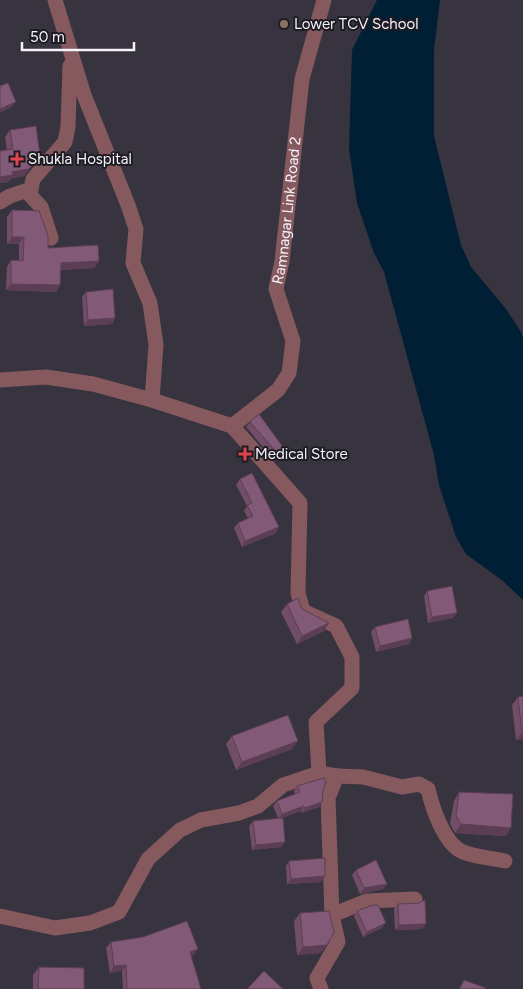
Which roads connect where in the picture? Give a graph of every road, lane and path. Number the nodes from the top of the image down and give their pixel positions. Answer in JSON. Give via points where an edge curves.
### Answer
{"nodes":[{"id":1,"x":55,"y":0,"type":"edge"},
{"id":2,"x":324,"y":0,"type":"edge"},
{"id":3,"x":70,"y":48,"type":"junction"},
{"id":4,"x":31,"y":189,"type":"junction"},
{"id":5,"x":0,"y":202,"type":"edge"},
{"id":6,"x":51,"y":238,"type":"dead end"},
{"id":7,"x":0,"y":380,"type":"edge"},
{"id":8,"x":152,"y":400,"type":"junction"},
{"id":9,"x":232,"y":426,"type":"junction"},
{"id":10,"x":319,"y":774,"type":"junction"},
{"id":11,"x":336,"y":776,"type":"junction"},
{"id":12,"x":505,"y":861,"type":"dead end"},
{"id":13,"x":415,"y":899,"type":"dead end"},
{"id":14,"x":332,"y":915,"type":"junction"},
{"id":15,"x":0,"y":916,"type":"edge"},
{"id":16,"x":321,"y":989,"type":"edge"}],
"edges":[{"from":1,"to":3,"type":"street"},
{"from":2,"to":9,"type":"street","name":"Ramnagar Link Road 2","via":[[302,79],[282,261],[276,289],[293,341],[289,373],[278,390]]},
{"from":3,"to":4,"type":"street","via":[[65,142],[33,179]]},
{"from":3,"to":8,"type":"street","via":[[84,94],[136,229],[133,263],[150,303],[156,345]]},
{"from":4,"to":5,"type":"street"},
{"from":4,"to":6,"type":"street","via":[[30,195],[41,208]]},
{"from":7,"to":8,"type":"street","via":[[46,376],[93,384]]},
{"from":8,"to":9,"type":"street"},
{"from":9,"to":10,"type":"street","via":[[300,503],[298,593],[304,611],[336,626],[352,656],[352,688],[316,722]]},
{"from":10,"to":11,"type":"street"},
{"from":10,"to":15,"type":"street","via":[[283,786],[258,806],[201,820],[180,830],[148,859],[119,912],[90,923],[55,928]]},
{"from":11,"to":12,"type":"street","via":[[363,777],[402,787],[419,784],[428,789],[433,810],[445,835],[461,852]]},
{"from":11,"to":14,"type":"street","via":[[328,798]]},
{"from":13,"to":14,"type":"street","via":[[367,901]]},
{"from":14,"to":16,"type":"street","via":[[338,942],[317,978]]}]}
